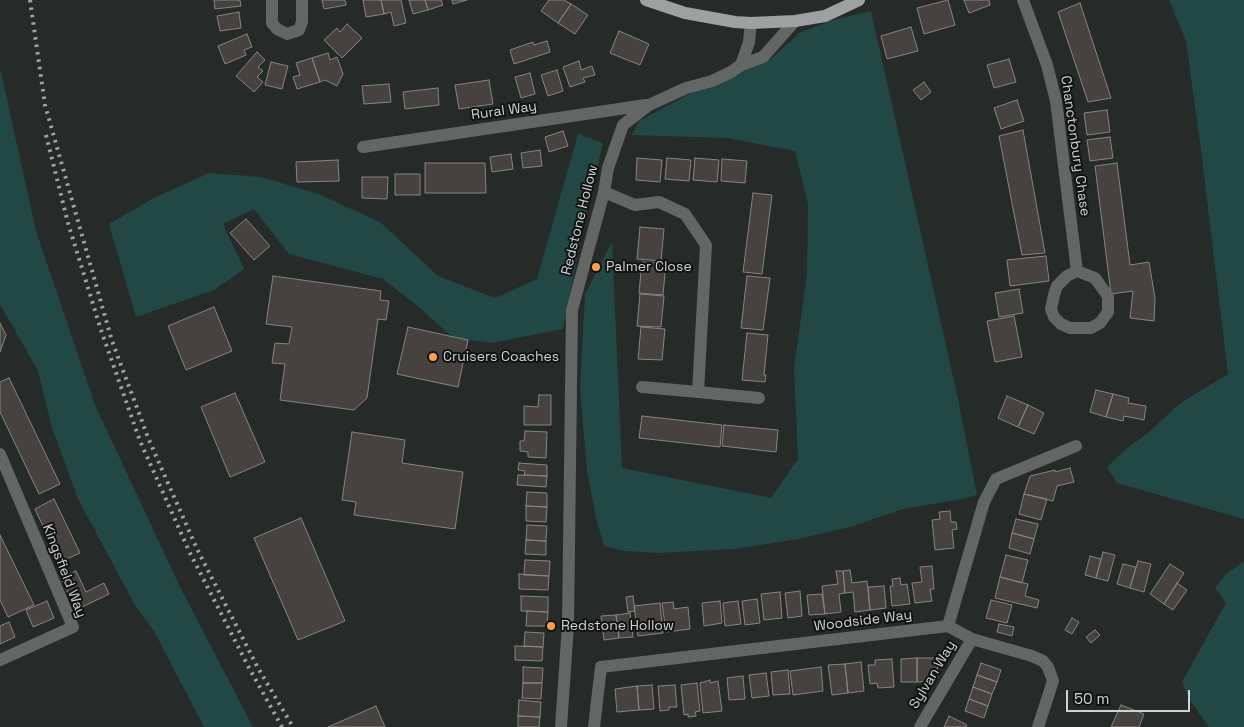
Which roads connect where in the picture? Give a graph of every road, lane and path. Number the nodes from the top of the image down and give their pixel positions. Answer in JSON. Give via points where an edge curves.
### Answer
{"nodes":[{"id":1,"x":272,"y":0,"type":"edge"},
{"id":2,"x":302,"y":0,"type":"edge"},
{"id":3,"x":646,"y":0,"type":"edge"},
{"id":4,"x":858,"y":0,"type":"edge"},
{"id":5,"x":1022,"y":0,"type":"edge"},
{"id":6,"x":796,"y":21,"type":"junction"},
{"id":7,"x":751,"y":23,"type":"junction"},
{"id":8,"x":741,"y":64,"type":"junction"},
{"id":9,"x":649,"y":105,"type":"junction"},
{"id":10,"x":363,"y":148,"type":"dead end"},
{"id":11,"x":604,"y":192,"type":"junction"},
{"id":12,"x":1077,"y":271,"type":"junction"},
{"id":13,"x":642,"y":387,"type":"dead end"},
{"id":14,"x":698,"y":392,"type":"junction"},
{"id":15,"x":759,"y":398,"type":"dead end"},
{"id":16,"x":1076,"y":446,"type":"dead end"},
{"id":17,"x":0,"y":454,"type":"edge"},
{"id":18,"x":948,"y":626,"type":"junction"},
{"id":19,"x":972,"y":639,"type":"junction"},
{"id":20,"x":0,"y":660,"type":"edge"},
{"id":21,"x":561,"y":727,"type":"edge"},
{"id":22,"x":594,"y":727,"type":"edge"},
{"id":23,"x":920,"y":727,"type":"edge"},
{"id":24,"x":1038,"y":727,"type":"edge"}],
"edges":[{"from":1,"to":2,"type":"street","via":[[272,23],[287,34],[299,30]]},
{"from":3,"to":7,"type":"main road","via":[[685,13]]},
{"from":4,"to":6,"type":"main road","via":[[825,16]]},
{"from":5,"to":12,"type":"street","name":"Chanctonbury Chase","via":[[1047,64],[1056,101]]},
{"from":6,"to":7,"type":"main road"},
{"from":6,"to":8,"type":"street","name":"Redstone Hollow","via":[[763,57]]},
{"from":7,"to":8,"type":"street","via":[[749,42]]},
{"from":8,"to":9,"type":"street","name":"Redstone Hollow","via":[[712,81],[686,88]]},
{"from":9,"to":10,"type":"street","name":"Rural Way"},
{"from":9,"to":11,"type":"street","name":"Redstone Hollow","via":[[623,125],[608,168]]},
{"from":11,"to":14,"type":"street","via":[[635,205],[659,202],[685,214],[706,245]]},
{"from":11,"to":21,"type":"street","name":"Redstone Hollow","via":[[572,310],[568,625]]},
{"from":12,"to":12,"type":"street","via":[[1095,278],[1108,296],[1108,312],[1100,323],[1091,328],[1070,328],[1061,324],[1051,309],[1057,286]]},
{"from":13,"to":14,"type":"street"},
{"from":14,"to":15,"type":"street"},
{"from":16,"to":18,"type":"street","via":[[996,479],[984,502]]},
{"from":17,"to":20,"type":"street","name":"Kingsfield Way","via":[[73,627]]},
{"from":18,"to":19,"type":"street","name":"Sylvan Way"},
{"from":18,"to":22,"type":"street","name":"Woodside Way","via":[[601,666]]},
{"from":19,"to":23,"type":"street","name":"Sylvan Way"},
{"from":19,"to":24,"type":"street","name":"Sylvan Way","via":[[1032,656],[1048,666],[1053,681]]}]}
